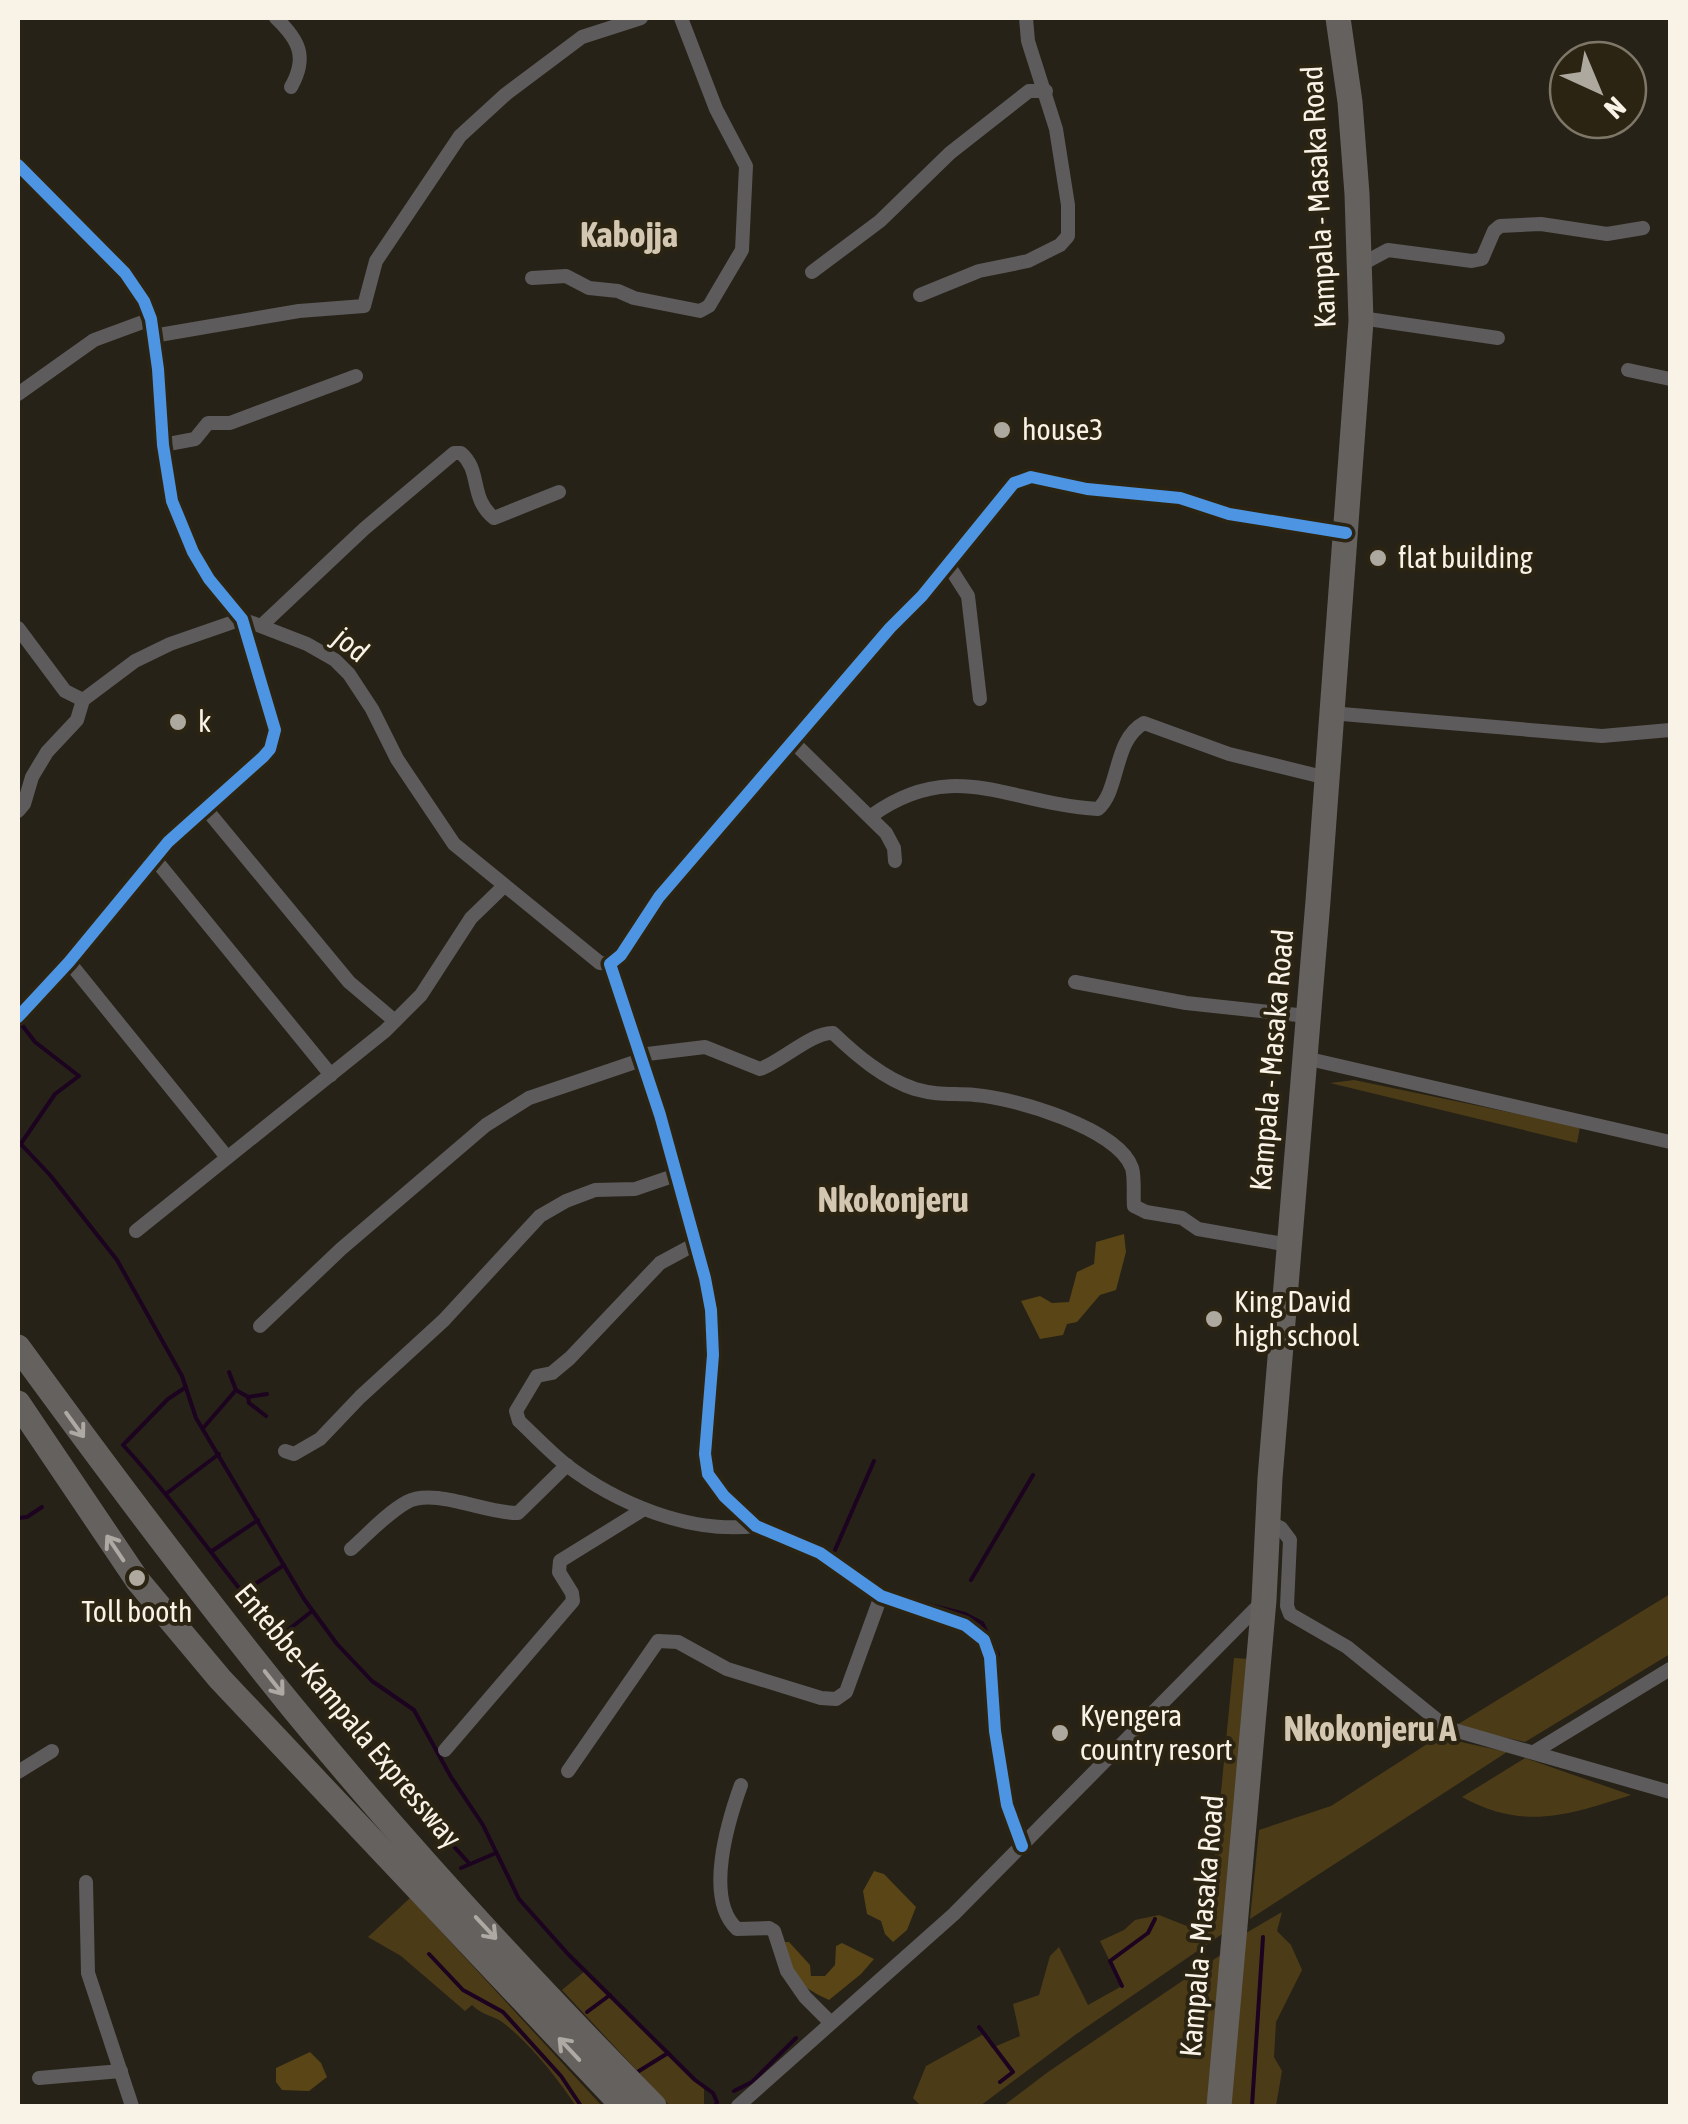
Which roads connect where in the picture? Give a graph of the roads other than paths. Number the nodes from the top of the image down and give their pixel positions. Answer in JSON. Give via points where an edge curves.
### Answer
{"nodes":[{"id":1,"x":276,"y":18,"type":"edge"},
{"id":2,"x":640,"y":18,"type":"edge"},
{"id":3,"x":681,"y":18,"type":"edge"},
{"id":4,"x":1026,"y":18,"type":"edge"},
{"id":5,"x":1338,"y":18,"type":"edge"},
{"id":6,"x":291,"y":87,"type":"dead end"},
{"id":7,"x":1046,"y":91,"type":"junction"},
{"id":8,"x":18,"y":165,"type":"edge"},
{"id":9,"x":1643,"y":228,"type":"dead end"},
{"id":10,"x":1360,"y":266,"type":"junction"},
{"id":11,"x":812,"y":272,"type":"dead end"},
{"id":12,"x":532,"y":278,"type":"dead end"},
{"id":13,"x":920,"y":295,"type":"dead end"},
{"id":14,"x":1361,"y":318,"type":"junction"},
{"id":15,"x":151,"y":319,"type":"junction"},
{"id":16,"x":152,"y":336,"type":"junction"},
{"id":17,"x":1498,"y":338,"type":"dead end"},
{"id":18,"x":1628,"y":370,"type":"dead end"},
{"id":19,"x":356,"y":376,"type":"dead end"},
{"id":20,"x":1670,"y":379,"type":"edge"},
{"id":21,"x":18,"y":394,"type":"edge"},
{"id":22,"x":163,"y":445,"type":"junction"},
{"id":23,"x":560,"y":492,"type":"dead end"},
{"id":24,"x":1346,"y":534,"type":"junction"},
{"id":25,"x":947,"y":562,"type":"junction"},
{"id":26,"x":242,"y":619,"type":"junction"},
{"id":27,"x":262,"y":626,"type":"junction"},
{"id":28,"x":18,"y":628,"type":"edge"},
{"id":29,"x":82,"y":700,"type":"junction"},
{"id":30,"x":980,"y":700,"type":"dead end"},
{"id":31,"x":1330,"y":712,"type":"junction"},
{"id":32,"x":1670,"y":730,"type":"edge"},
{"id":33,"x":792,"y":742,"type":"junction"},
{"id":34,"x":1327,"y":778,"type":"junction"},
{"id":35,"x":206,"y":809,"type":"junction"},
{"id":36,"x":18,"y":811,"type":"edge"},
{"id":37,"x":871,"y":816,"type":"junction"},
{"id":38,"x":154,"y":858,"type":"junction"},
{"id":39,"x":894,"y":861,"type":"dead end"},
{"id":40,"x":503,"y":886,"type":"junction"},
{"id":41,"x":69,"y":962,"type":"junction"},
{"id":42,"x":610,"y":964,"type":"junction"},
{"id":43,"x":1075,"y":982,"type":"dead end"},
{"id":44,"x":1307,"y":1016,"type":"junction"},
{"id":45,"x":18,"y":1017,"type":"edge"},
{"id":46,"x":395,"y":1021,"type":"junction"},
{"id":47,"x":640,"y":1058,"type":"junction"},
{"id":48,"x":1305,"y":1058,"type":"junction"},
{"id":49,"x":331,"y":1075,"type":"junction"},
{"id":50,"x":1052,"y":1122,"type":"dead end"},
{"id":51,"x":1670,"y":1142,"type":"edge"},
{"id":52,"x":226,"y":1156,"type":"junction"},
{"id":53,"x":676,"y":1176,"type":"junction"},
{"id":54,"x":136,"y":1232,"type":"dead end"},
{"id":55,"x":697,"y":1243,"type":"junction"},
{"id":56,"x":1289,"y":1250,"type":"junction"},
{"id":57,"x":260,"y":1326,"type":"dead end"},
{"id":58,"x":18,"y":1347,"type":"edge"},
{"id":59,"x":18,"y":1403,"type":"edge"},
{"id":60,"x":285,"y":1451,"type":"dead end"},
{"id":61,"x":567,"y":1465,"type":"junction"},
{"id":62,"x":644,"y":1509,"type":"junction"},
{"id":63,"x":1267,"y":1522,"type":"junction"},
{"id":64,"x":756,"y":1526,"type":"junction"},
{"id":65,"x":351,"y":1549,"type":"dead end"},
{"id":66,"x":881,"y":1596,"type":"junction"},
{"id":67,"x":1264,"y":1600,"type":"junction"},
{"id":68,"x":1670,"y":1669,"type":"edge"},
{"id":69,"x":445,"y":1750,"type":"dead end"},
{"id":70,"x":52,"y":1751,"type":"dead end"},
{"id":71,"x":1534,"y":1752,"type":"junction"},
{"id":72,"x":568,"y":1771,"type":"dead end"},
{"id":73,"x":18,"y":1772,"type":"edge"},
{"id":74,"x":741,"y":1785,"type":"dead end"},
{"id":75,"x":1670,"y":1792,"type":"edge"},
{"id":76,"x":1022,"y":1846,"type":"junction"},
{"id":77,"x":86,"y":1882,"type":"dead end"},
{"id":78,"x":830,"y":2022,"type":"junction"},
{"id":79,"x":120,"y":2071,"type":"junction"},
{"id":80,"x":38,"y":2078,"type":"dead end"},
{"id":81,"x":623,"y":2096,"type":"edge"},
{"id":82,"x":132,"y":2106,"type":"edge"},
{"id":83,"x":654,"y":2106,"type":"edge"},
{"id":84,"x":738,"y":2106,"type":"edge"},
{"id":85,"x":1219,"y":2106,"type":"edge"}],
"edges":[{"from":1,"to":6,"type":"street","via":[[296,37],[301,69]]},
{"from":2,"to":16,"type":"street","via":[[582,37],[460,136],[376,260],[364,306]]},
{"from":3,"to":12,"type":"street","via":[[746,166],[742,250],[717,294],[700,311],[588,288],[566,276]]},
{"from":4,"to":7,"type":"street"},
{"from":5,"to":10,"type":"highway","name":"Kampala - Masaka Road"},
{"from":7,"to":11,"type":"street","via":[[1029,91]]},
{"from":7,"to":13,"type":"street","via":[[1068,236],[1028,260]]},
{"from":8,"to":15,"type":"street","via":[[125,273]]},
{"from":9,"to":10,"type":"street","via":[[1607,234],[1541,224],[1500,226],[1482,259],[1388,250]]},
{"from":10,"to":14,"type":"highway","name":"Kampala - Masaka Road"},
{"from":14,"to":17,"type":"street"},
{"from":14,"to":24,"type":"highway","name":"Kampala - Masaka Road"},
{"from":15,"to":16,"type":"street"},
{"from":15,"to":21,"type":"street","via":[[94,340]]},
{"from":16,"to":22,"type":"street"},
{"from":18,"to":20,"type":"street"},
{"from":19,"to":22,"type":"street","via":[[230,423],[208,423],[196,439]]},
{"from":22,"to":26,"type":"street","via":[[185,535],[218,593]]},
{"from":23,"to":27,"type":"street","via":[[494,518],[482,508],[472,464],[454,452]]},
{"from":24,"to":25,"type":"street","via":[[1248,518],[1180,498],[1031,477],[1014,483]]},
{"from":24,"to":31,"type":"highway","name":"Kampala - Masaka Road"},
{"from":25,"to":30,"type":"street","via":[[968,596]]},
{"from":25,"to":33,"type":"street"},
{"from":26,"to":27,"type":"street","name":"jod"},
{"from":26,"to":29,"type":"street","via":[[152,653]]},
{"from":26,"to":35,"type":"street","via":[[274,738],[263,757]]},
{"from":27,"to":40,"type":"street","name":"jod","via":[[307,644],[349,674],[440,827]]},
{"from":28,"to":29,"type":"street","via":[[66,692]]},
{"from":29,"to":36,"type":"street","via":[[77,720],[47,752]]},
{"from":31,"to":32,"type":"street","via":[[1602,736]]},
{"from":31,"to":34,"type":"highway","name":"Kampala - Masaka Road"},
{"from":33,"to":37,"type":"street"},
{"from":33,"to":42,"type":"street"},
{"from":34,"to":37,"type":"street","via":[[1229,754],[1144,723],[1134,730],[1098,809],[947,784],[904,794]]},
{"from":34,"to":44,"type":"highway","name":"Kampala - Masaka Road"},
{"from":35,"to":38,"type":"street"},
{"from":35,"to":46,"type":"street","via":[[350,982]]},
{"from":37,"to":39,"type":"street","via":[[890,839]]},
{"from":38,"to":41,"type":"street"},
{"from":38,"to":49,"type":"street"},
{"from":40,"to":42,"type":"street","name":"jod","via":[[600,963]]},
{"from":40,"to":46,"type":"street"},
{"from":41,"to":45,"type":"street"},
{"from":41,"to":52,"type":"street"},
{"from":42,"to":47,"type":"street"},
{"from":43,"to":44,"type":"street","via":[[1186,1004]]},
{"from":44,"to":48,"type":"highway","name":"Kampala - Masaka Road"},
{"from":46,"to":49,"type":"street"},
{"from":47,"to":53,"type":"street"},
{"from":47,"to":56,"type":"street","via":[[705,1047],[760,1069],[823,1032],[833,1033],[862,1060],[910,1087],[1018,1104],[1059,1115],[1102,1138],[1132,1168],[1134,1206],[1146,1212]]},
{"from":47,"to":57,"type":"street","via":[[529,1098],[486,1125]]},
{"from":48,"to":51,"type":"street"},
{"from":48,"to":56,"type":"highway","name":"Kampala - Masaka Road"},
{"from":49,"to":52,"type":"street"},
{"from":50,"to":56,"type":"street","via":[[1095,1139],[1128,1170],[1134,1215],[1189,1227],[1197,1236]]},
{"from":52,"to":54,"type":"street"},
{"from":53,"to":55,"type":"street"},
{"from":53,"to":60,"type":"street","via":[[595,1190],[540,1216],[320,1440],[294,1454]]},
{"from":55,"to":61,"type":"street","via":[[660,1264],[570,1358],[533,1380],[516,1411],[518,1421]]},
{"from":55,"to":64,"type":"street","via":[[711,1310],[708,1474]]},
{"from":56,"to":63,"type":"highway","name":"Kampala - Masaka Road"},
{"from":58,"to":81,"type":"highway","name":"Entebbe–Kampala Expressway","one_way":true,"via":[[294,1708]]},
{"from":81,"to":59,"type":"highway","name":"Entebbe–Kampala Expressway","one_way":true,"via":[[220,1679],[138,1582]]},
{"from":61,"to":62,"type":"street"},
{"from":61,"to":65,"type":"street","via":[[518,1513],[415,1498]]},
{"from":62,"to":64,"type":"street","via":[[726,1528]]},
{"from":62,"to":69,"type":"street","via":[[560,1561],[573,1601]]},
{"from":63,"to":67,"type":"highway","name":"Kampala - Masaka Road"},
{"from":63,"to":71,"type":"street","via":[[1290,1540],[1290,1614],[1347,1647],[1447,1728]]},
{"from":64,"to":66,"type":"street","via":[[820,1553]]},
{"from":66,"to":72,"type":"street","via":[[846,1692],[836,1699],[728,1669],[678,1642],[658,1641]]},
{"from":66,"to":76,"type":"street","via":[[964,1625],[984,1640],[1006,1806]]},
{"from":67,"to":76,"type":"street"},
{"from":67,"to":85,"type":"highway","name":"Kampala - Masaka Road"},
{"from":68,"to":71,"type":"street"},
{"from":70,"to":73,"type":"street"},
{"from":71,"to":75,"type":"street"},
{"from":74,"to":78,"type":"street","via":[[719,1884],[730,1922],[742,1930],[774,1931],[787,1971]]},
{"from":76,"to":78,"type":"street"},
{"from":77,"to":79,"type":"street","via":[[88,1973]]},
{"from":78,"to":84,"type":"street"},
{"from":79,"to":80,"type":"street"},
{"from":79,"to":82,"type":"street"},
{"from":81,"to":83,"type":"highway","name":"Entebbe–Kampala Expressway"}]}
